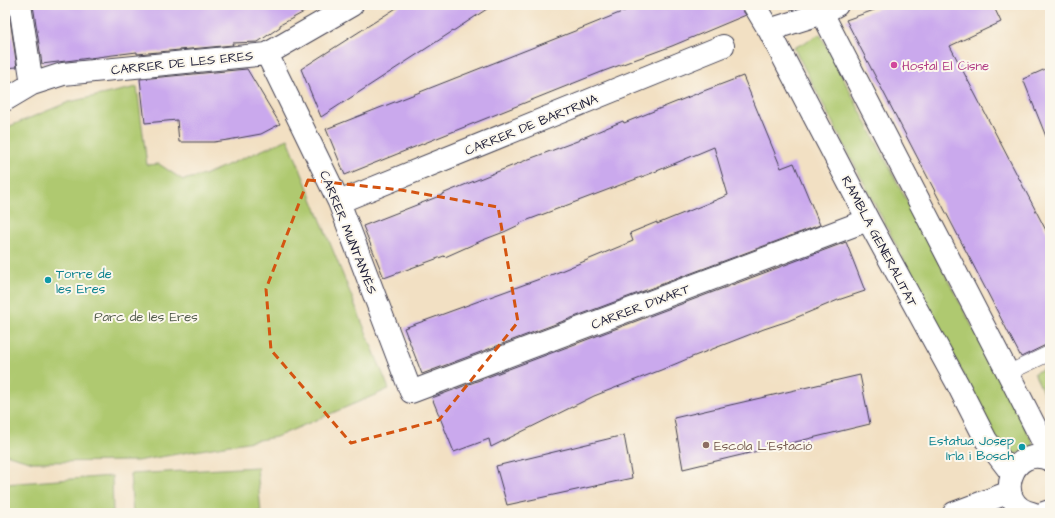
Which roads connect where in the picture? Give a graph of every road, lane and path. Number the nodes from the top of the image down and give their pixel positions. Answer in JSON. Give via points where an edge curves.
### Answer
{"nodes":[{"id":1,"x":20,"y":5,"type":"edge"},
{"id":2,"x":352,"y":5,"type":"edge"},
{"id":3,"x":754,"y":5,"type":"edge"},
{"id":4,"x":826,"y":8,"type":"edge"},
{"id":5,"x":769,"y":30,"type":"junction"},
{"id":6,"x":723,"y":46,"type":"dead end"},
{"id":7,"x":267,"y":54,"type":"junction"},
{"id":8,"x":32,"y":84,"type":"junction"},
{"id":9,"x":5,"y":100,"type":"edge"},
{"id":10,"x":339,"y":202,"type":"junction"},
{"id":11,"x":868,"y":220,"type":"junction"},
{"id":12,"x":1050,"y":353,"type":"edge"},
{"id":13,"x":1008,"y":373,"type":"junction"},
{"id":14,"x":411,"y":392,"type":"joint"},
{"id":15,"x":1050,"y":456,"type":"edge"},
{"id":16,"x":1050,"y":460,"type":"edge"},
{"id":17,"x":1011,"y":483,"type":"junction"},
{"id":18,"x":1050,"y":511,"type":"edge"},
{"id":19,"x":954,"y":513,"type":"edge"},
{"id":20,"x":1033,"y":513,"type":"edge"}],
"edges":[{"from":1,"to":8,"type":"street"},
{"from":2,"to":7,"type":"street","name":"CARRER DE LES ERES"},
{"from":3,"to":5,"type":"street","name":"RAMBLA GENERALITAT"},
{"from":4,"to":5,"type":"street"},
{"from":4,"to":13,"type":"street"},
{"from":5,"to":11,"type":"street","name":"RAMBLA GENERALITAT"},
{"from":6,"to":10,"type":"street","name":"CARRER DE BARTRINA"},
{"from":7,"to":8,"type":"street","name":"CARRER DE LES ERES","via":[[63,74]]},
{"from":7,"to":10,"type":"street","name":"CARRER MUNTANYÈS"},
{"from":8,"to":9,"type":"street","name":"CARRER DE LES ERES"},
{"from":10,"to":14,"type":"street","name":"CARRER MUNTANYÈS"},
{"from":11,"to":14,"type":"street","name":"CARRER D'IXART"},
{"from":11,"to":17,"type":"street","name":"RAMBLA GENERALITAT"},
{"from":12,"to":13,"type":"lane"},
{"from":13,"to":15,"type":"street"},
{"from":16,"to":17,"type":"street","via":[[1037,457],[1022,462],[1016,467]]},
{"from":17,"to":19,"type":"street"},
{"from":17,"to":20,"type":"street","name":"RAMBLA GENERALITAT","via":[[1013,499],[1017,505]]},
{"from":18,"to":20,"type":"street"}]}
